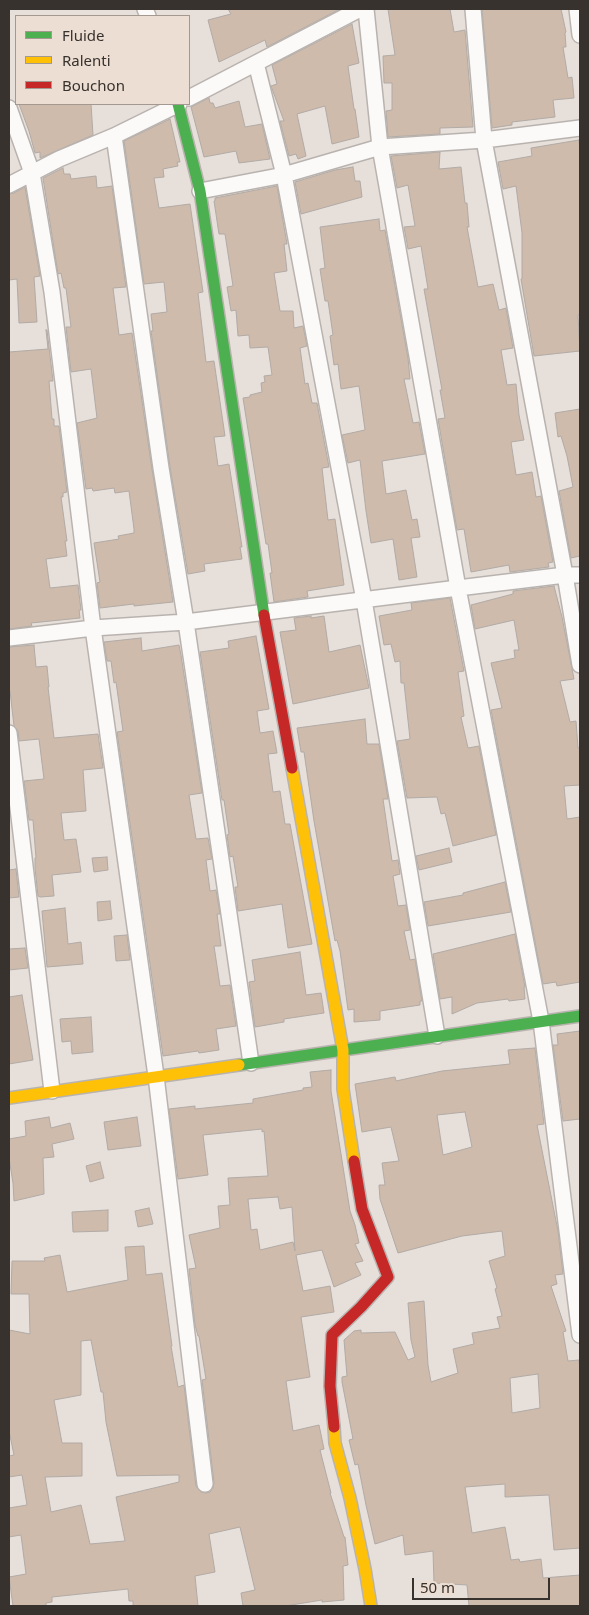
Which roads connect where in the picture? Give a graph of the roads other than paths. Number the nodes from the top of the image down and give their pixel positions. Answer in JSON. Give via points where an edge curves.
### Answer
{"nodes":[{"id":1,"x":360,"y":9,"type":"edge"},
{"id":2,"x":366,"y":9,"type":"edge"},
{"id":3,"x":473,"y":9,"type":"edge"},
{"id":4,"x":577,"y":9,"type":"edge"},
{"id":5,"x":580,"y":35,"type":"edge"},
{"id":6,"x":256,"y":63,"type":"junction"},
{"id":7,"x":190,"y":97,"type":"edge"},
{"id":8,"x":176,"y":105,"type":"edge"},
{"id":9,"x":178,"y":105,"type":"edge"},
{"id":10,"x":9,"y":108,"type":"edge"},
{"id":11,"x":580,"y":128,"type":"edge"},
{"id":12,"x":114,"y":136,"type":"junction"},
{"id":13,"x":484,"y":140,"type":"junction"},
{"id":14,"x":380,"y":147,"type":"junction"},
{"id":15,"x":32,"y":173,"type":"junction"},
{"id":16,"x":284,"y":175,"type":"junction"},
{"id":17,"x":9,"y":185,"type":"edge"},
{"id":18,"x":200,"y":191,"type":"junction"},
{"id":19,"x":565,"y":575,"type":"junction"},
{"id":20,"x":580,"y":575,"type":"edge"},
{"id":21,"x":458,"y":588,"type":"junction"},
{"id":22,"x":364,"y":600,"type":"junction"},
{"id":23,"x":264,"y":613,"type":"junction"},
{"id":24,"x":186,"y":622,"type":"junction"},
{"id":25,"x":93,"y":628,"type":"junction"},
{"id":26,"x":9,"y":638,"type":"edge"},
{"id":27,"x":580,"y":666,"type":"edge"},
{"id":28,"x":9,"y":733,"type":"edge"},
{"id":29,"x":580,"y":1016,"type":"edge"},
{"id":30,"x":541,"y":1022,"type":"junction"},
{"id":31,"x":437,"y":1036,"type":"junction"},
{"id":32,"x":343,"y":1050,"type":"junction"},
{"id":33,"x":251,"y":1063,"type":"junction"},
{"id":34,"x":156,"y":1076,"type":"junction"},
{"id":35,"x":52,"y":1091,"type":"junction"},
{"id":36,"x":9,"y":1098,"type":"edge"},
{"id":37,"x":580,"y":1335,"type":"edge"},
{"id":38,"x":205,"y":1484,"type":"dead end"},
{"id":39,"x":371,"y":1606,"type":"edge"}],
"edges":[{"from":1,"to":6,"type":"street"},
{"from":2,"to":14,"type":"street"},
{"from":3,"to":13,"type":"street"},
{"from":4,"to":5,"type":"street"},
{"from":6,"to":7,"type":"street"},
{"from":6,"to":16,"type":"street"},
{"from":8,"to":12,"type":"street"},
{"from":9,"to":18,"type":"street"},
{"from":10,"to":15,"type":"street"},
{"from":11,"to":13,"type":"street"},
{"from":12,"to":15,"type":"street"},
{"from":12,"to":24,"type":"street"},
{"from":13,"to":14,"type":"street"},
{"from":13,"to":19,"type":"street"},
{"from":14,"to":16,"type":"street"},
{"from":14,"to":21,"type":"street"},
{"from":15,"to":17,"type":"street"},
{"from":15,"to":25,"type":"street","via":[[52,292]]},
{"from":16,"to":18,"type":"street"},
{"from":16,"to":22,"type":"street"},
{"from":18,"to":23,"type":"street"},
{"from":19,"to":20,"type":"street"},
{"from":19,"to":21,"type":"street"},
{"from":19,"to":27,"type":"street"},
{"from":21,"to":22,"type":"street"},
{"from":21,"to":30,"type":"street"},
{"from":22,"to":23,"type":"street"},
{"from":22,"to":31,"type":"street"},
{"from":23,"to":24,"type":"street"},
{"from":23,"to":32,"type":"street"},
{"from":24,"to":25,"type":"street"},
{"from":24,"to":33,"type":"street"},
{"from":25,"to":26,"type":"street"},
{"from":25,"to":34,"type":"street"},
{"from":28,"to":35,"type":"street"},
{"from":29,"to":30,"type":"street"},
{"from":30,"to":31,"type":"street"},
{"from":30,"to":37,"type":"street"},
{"from":31,"to":32,"type":"street"},
{"from":32,"to":33,"type":"street"},
{"from":32,"to":39,"type":"street","via":[[343,1089],[362,1208],[388,1277],[332,1335],[330,1386],[335,1443],[366,1569]]},
{"from":33,"to":34,"type":"street"},
{"from":34,"to":35,"type":"street"},
{"from":34,"to":38,"type":"street"},
{"from":35,"to":36,"type":"street"}]}
